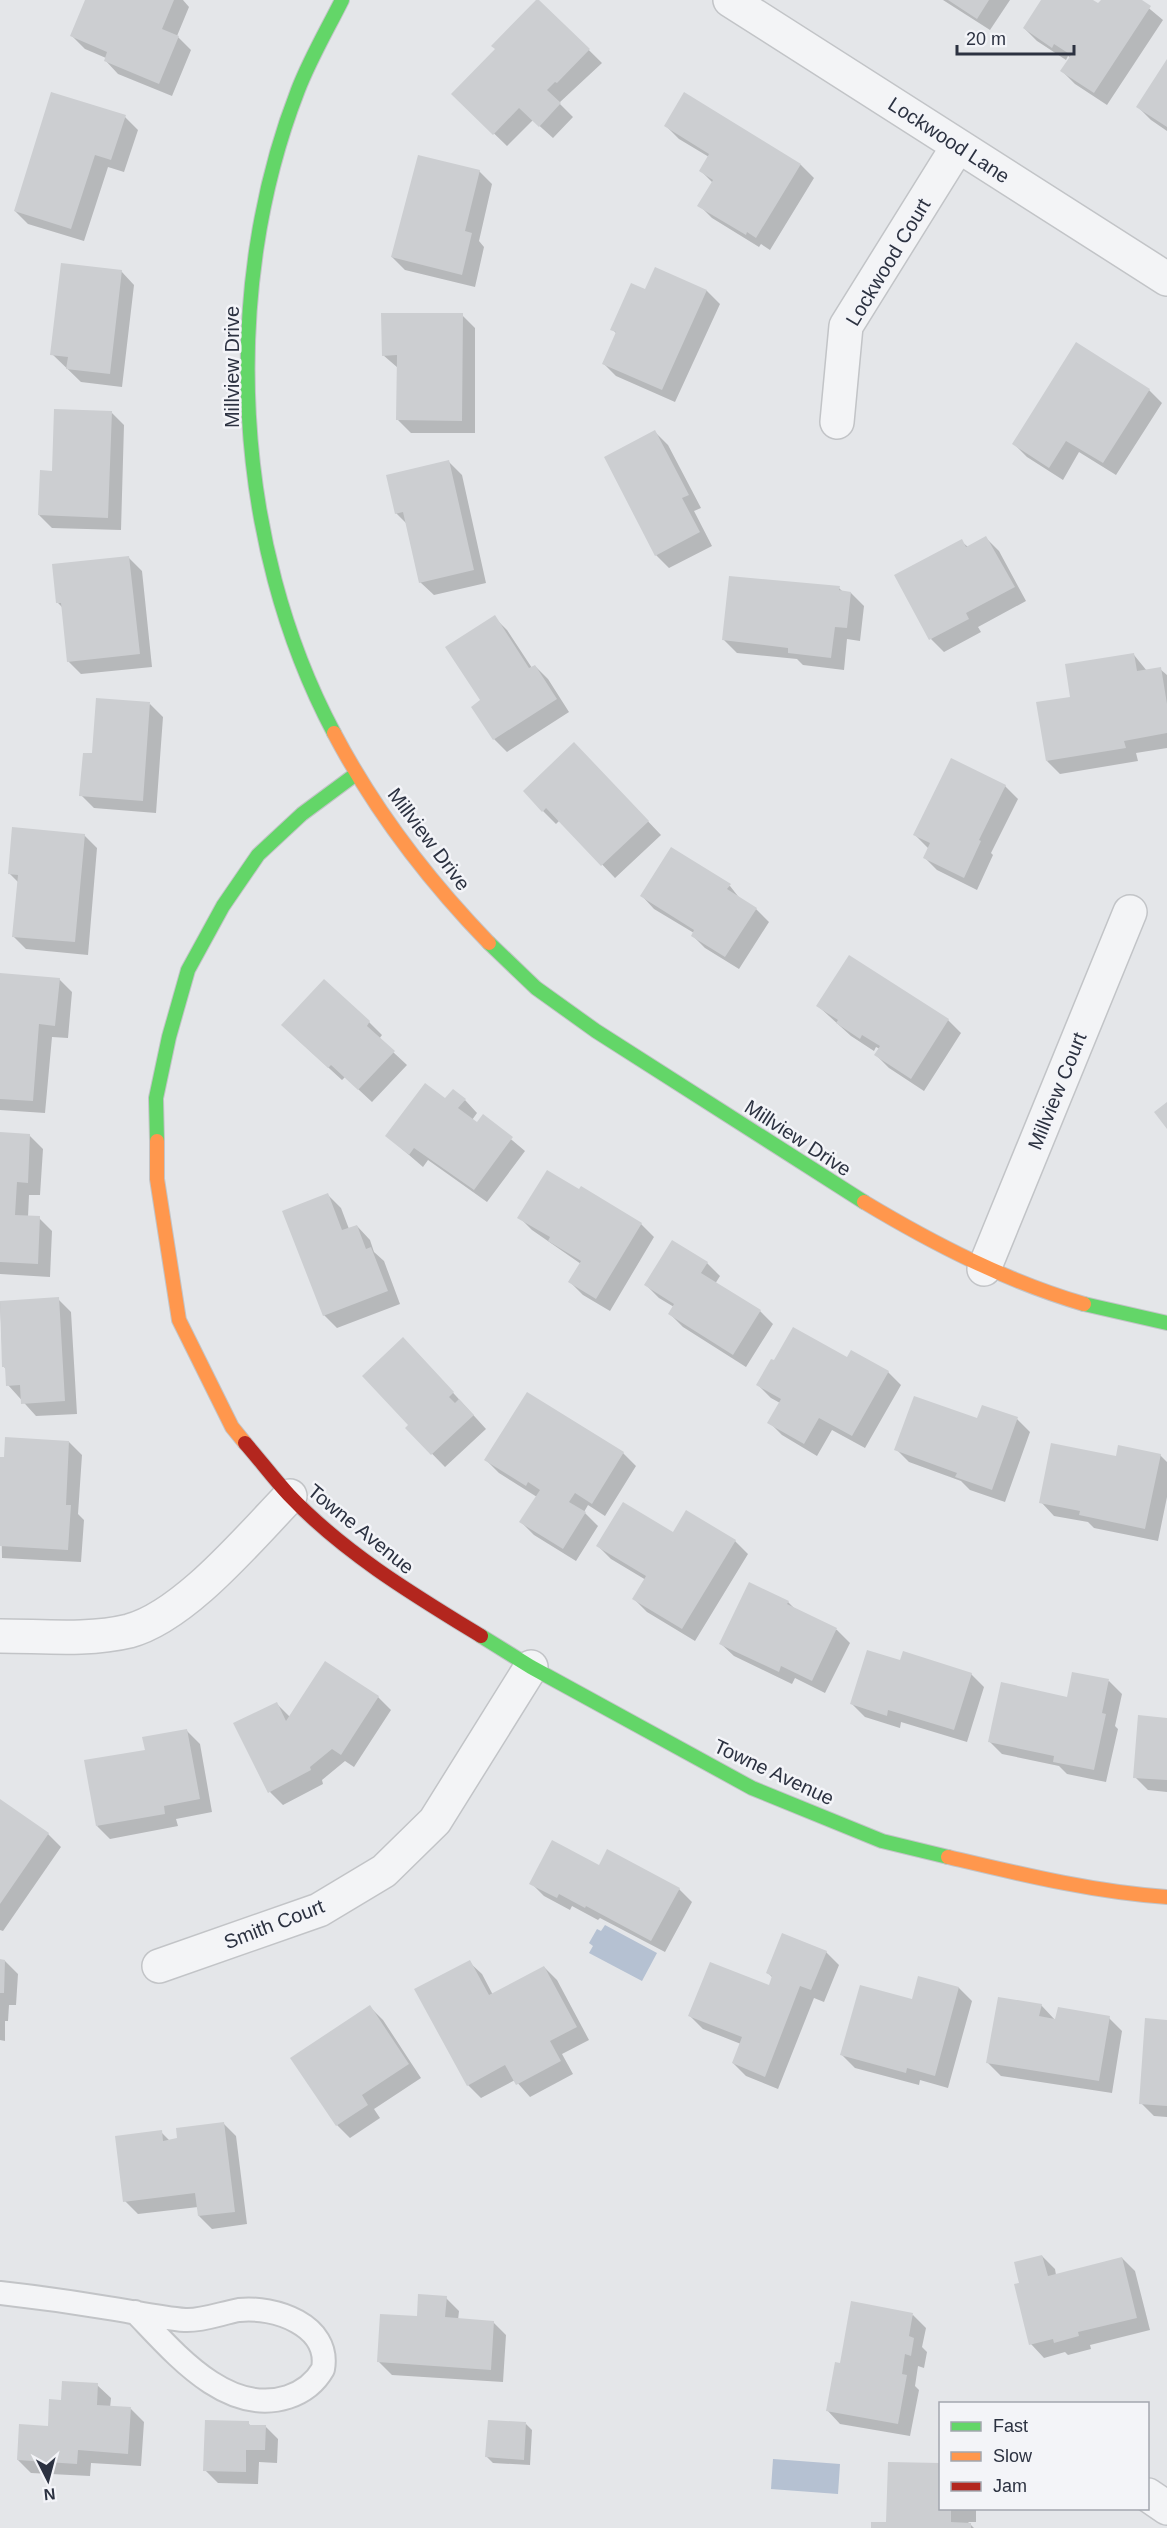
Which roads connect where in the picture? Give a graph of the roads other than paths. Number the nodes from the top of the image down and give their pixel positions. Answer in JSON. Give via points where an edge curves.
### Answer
{"nodes":[{"id":1,"x":342,"y":0,"type":"edge"},
{"id":2,"x":730,"y":0,"type":"edge"},
{"id":3,"x":958,"y":146,"type":"junction"},
{"id":4,"x":1167,"y":279,"type":"edge"},
{"id":5,"x":837,"y":422,"type":"dead end"},
{"id":6,"x":356,"y":774,"type":"junction"},
{"id":7,"x":1130,"y":912,"type":"dead end"},
{"id":8,"x":984,"y":1269,"type":"junction"},
{"id":9,"x":1167,"y":1323,"type":"edge"},
{"id":10,"x":290,"y":1496,"type":"junction"},
{"id":11,"x":0,"y":1636,"type":"edge"},
{"id":12,"x":531,"y":1667,"type":"junction"},
{"id":13,"x":1167,"y":1896,"type":"edge"},
{"id":14,"x":159,"y":1966,"type":"dead end"},
{"id":15,"x":0,"y":2293,"type":"edge"},
{"id":16,"x":135,"y":2312,"type":"junction"},
{"id":17,"x":1149,"y":2496,"type":"edge"},
{"id":18,"x":1167,"y":2508,"type":"edge"}],
"edges":[{"from":1,"to":6,"type":"street","name":"Millview Drive","via":[[298,90],[270,180],[252,273],[248,400],[263,524],[279,590],[299,654],[325,716]]},
{"from":2,"to":3,"type":"street","name":"Lockwood Lane"},
{"from":3,"to":4,"type":"street","name":"Lockwood Lane"},
{"from":3,"to":5,"type":"street","name":"Lockwood Court","via":[[846,326]]},
{"from":6,"to":8,"type":"street","name":"Millview Drive","via":[[430,877],[468,922],[527,980],[596,1032],[838,1186],[930,1242]]},
{"from":6,"to":10,"type":"street","name":"Towne Avenue","via":[[302,814],[258,855],[223,906],[188,970],[156,1098],[157,1179],[179,1320],[232,1427]]},
{"from":7,"to":8,"type":"street","name":"Millview Court"},
{"from":8,"to":9,"type":"street","name":"Millview Drive","via":[[1070,1300]]},
{"from":10,"to":11,"type":"street","via":[[181,1604],[157,1618],[130,1630],[100,1636]]},
{"from":10,"to":12,"type":"street","name":"Towne Avenue","via":[[399,1586]]},
{"from":12,"to":13,"type":"street","name":"Towne Avenue","via":[[752,1788],[882,1841],[1010,1872]]},
{"from":12,"to":14,"type":"street","name":"Smith Court","via":[[435,1821],[384,1871],[319,1910]]},
{"from":15,"to":16,"type":"lane"},
{"from":16,"to":16,"type":"lane","via":[[188,2320],[242,2310],[286,2317],[305,2326],[319,2340],[323,2369],[307,2387],[289,2396],[268,2400],[240,2396],[196,2371]]},
{"from":17,"to":18,"type":"street"}]}
